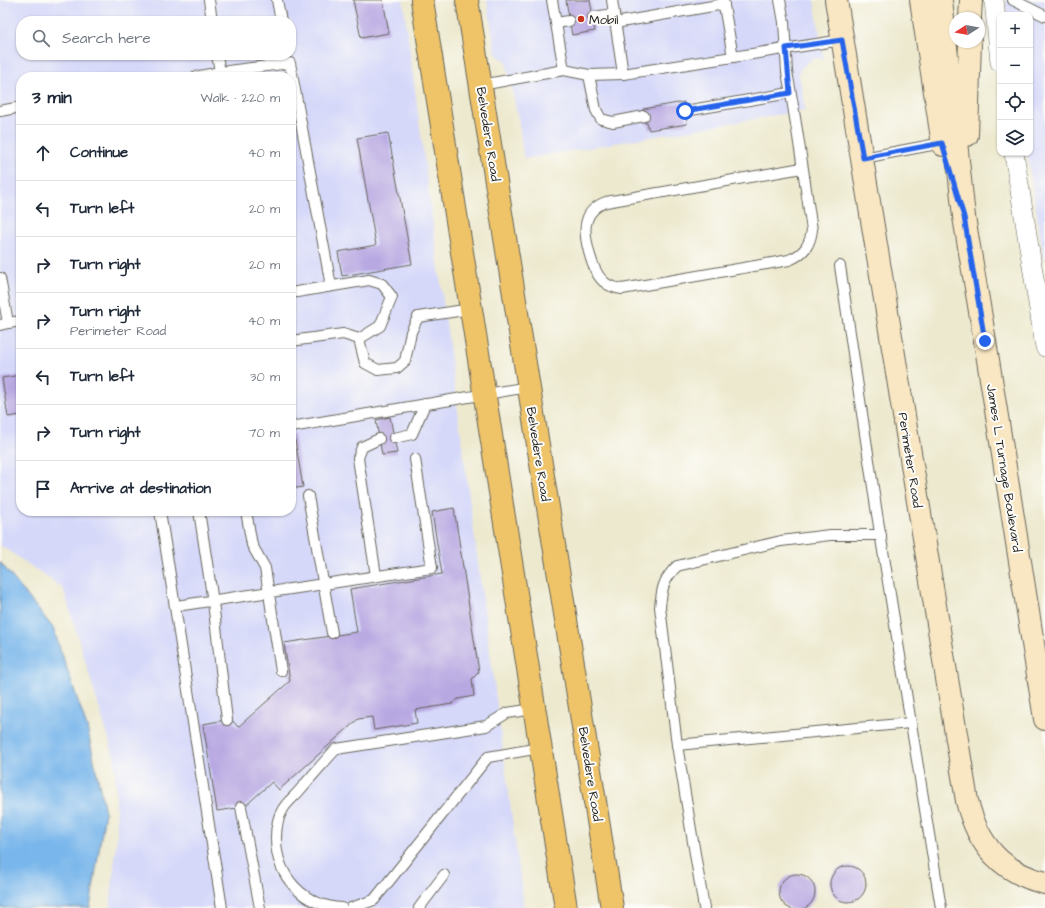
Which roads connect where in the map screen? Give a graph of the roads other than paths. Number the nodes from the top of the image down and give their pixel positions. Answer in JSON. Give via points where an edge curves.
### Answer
{"nodes":[{"id":1,"x":209,"y":0,"type":"edge"},
{"id":2,"x":277,"y":0,"type":"edge"},
{"id":3,"x":422,"y":0,"type":"edge"},
{"id":4,"x":467,"y":0,"type":"edge"},
{"id":5,"x":552,"y":0,"type":"edge"},
{"id":6,"x":612,"y":0,"type":"edge"},
{"id":7,"x":780,"y":0,"type":"edge"},
{"id":8,"x":836,"y":0,"type":"edge"},
{"id":9,"x":921,"y":0,"type":"edge"},
{"id":10,"x":941,"y":0,"type":"edge"},
{"id":11,"x":971,"y":0,"type":"edge"},
{"id":12,"x":994,"y":0,"type":"edge"},
{"id":13,"x":1013,"y":0,"type":"edge"},
{"id":14,"x":723,"y":1,"type":"edge"},
{"id":15,"x":970,"y":12,"type":"edge"},
{"id":16,"x":211,"y":16,"type":"edge"},
{"id":17,"x":281,"y":16,"type":"edge"},
{"id":18,"x":1045,"y":16,"type":"edge"},
{"id":19,"x":593,"y":17,"type":"dead end"},
{"id":20,"x":615,"y":18,"type":"junction"},
{"id":21,"x":569,"y":21,"type":"dead end"},
{"id":22,"x":556,"y":23,"type":"junction"},
{"id":23,"x":842,"y":40,"type":"junction"},
{"id":24,"x":786,"y":48,"type":"junction"},
{"id":25,"x":970,"y":48,"type":"edge"},
{"id":26,"x":999,"y":48,"type":"edge"},
{"id":27,"x":733,"y":57,"type":"junction"},
{"id":28,"x":218,"y":60,"type":"edge"},
{"id":29,"x":286,"y":60,"type":"edge"},
{"id":30,"x":289,"y":60,"type":"edge"},
{"id":31,"x":564,"y":70,"type":"junction"},
{"id":32,"x":220,"y":72,"type":"edge"},
{"id":33,"x":246,"y":72,"type":"edge"},
{"id":34,"x":291,"y":72,"type":"edge"},
{"id":35,"x":623,"y":74,"type":"junction"},
{"id":36,"x":589,"y":75,"type":"junction"},
{"id":37,"x":481,"y":85,"type":"junction"},
{"id":38,"x":790,"y":93,"type":"junction"},
{"id":39,"x":296,"y":97,"type":"edge"},
{"id":40,"x":16,"y":108,"type":"edge"},
{"id":41,"x":0,"y":111,"type":"edge"},
{"id":42,"x":685,"y":111,"type":"dead end"},
{"id":43,"x":644,"y":116,"type":"dead end"},
{"id":44,"x":942,"y":143,"type":"junction"},
{"id":45,"x":1014,"y":156,"type":"edge"},
{"id":46,"x":863,"y":158,"type":"junction"},
{"id":47,"x":802,"y":168,"type":"junction"},
{"id":48,"x":964,"y":217,"type":"junction"},
{"id":49,"x":840,"y":266,"type":"dead end"},
{"id":50,"x":0,"y":278,"type":"edge"},
{"id":51,"x":331,"y":286,"type":"junction"},
{"id":52,"x":296,"y":291,"type":"edge"},
{"id":53,"x":471,"y":309,"type":"junction"},
{"id":54,"x":16,"y":322,"type":"edge"},
{"id":55,"x":4,"y":324,"type":"edge"},
{"id":56,"x":296,"y":340,"type":"edge"},
{"id":57,"x":359,"y":340,"type":"junction"},
{"id":58,"x":1045,"y":346,"type":"edge"},
{"id":59,"x":528,"y":387,"type":"junction"},
{"id":60,"x":484,"y":394,"type":"junction"},
{"id":61,"x":425,"y":404,"type":"junction"},
{"id":62,"x":296,"y":426,"type":"edge"},
{"id":63,"x":394,"y":438,"type":"dead end"},
{"id":64,"x":380,"y":439,"type":"dead end"},
{"id":65,"x":415,"y":460,"type":"dead end"},
{"id":66,"x":308,"y":496,"type":"dead end"},
{"id":67,"x":161,"y":516,"type":"edge"},
{"id":68,"x":200,"y":516,"type":"edge"},
{"id":69,"x":247,"y":516,"type":"edge"},
{"id":70,"x":880,"y":535,"type":"junction"},
{"id":71,"x":376,"y":576,"type":"junction"},
{"id":72,"x":324,"y":584,"type":"junction"},
{"id":73,"x":269,"y":593,"type":"junction"},
{"id":74,"x":213,"y":602,"type":"junction"},
{"id":75,"x":176,"y":606,"type":"junction"},
{"id":76,"x":332,"y":633,"type":"dead end"},
{"id":77,"x":280,"y":671,"type":"dead end"},
{"id":78,"x":534,"y":709,"type":"junction"},
{"id":79,"x":1045,"y":719,"type":"edge"},
{"id":80,"x":227,"y":720,"type":"dead end"},
{"id":81,"x":910,"y":723,"type":"junction"},
{"id":82,"x":677,"y":745,"type":"junction"},
{"id":83,"x":540,"y":748,"type":"junction"},
{"id":84,"x":241,"y":807,"type":"dead end"},
{"id":85,"x":444,"y":875,"type":"dead end"},
{"id":86,"x":1045,"y":884,"type":"edge"},
{"id":87,"x":372,"y":904,"type":"edge"},
{"id":88,"x":222,"y":908,"type":"edge"},
{"id":89,"x":260,"y":908,"type":"edge"},
{"id":90,"x":342,"y":908,"type":"edge"},
{"id":91,"x":351,"y":908,"type":"edge"},
{"id":92,"x":419,"y":908,"type":"edge"},
{"id":93,"x":566,"y":908,"type":"edge"},
{"id":94,"x":612,"y":908,"type":"edge"},
{"id":95,"x":704,"y":908,"type":"edge"},
{"id":96,"x":941,"y":908,"type":"edge"}],
"edges":[{"from":1,"to":16,"type":"lane"},
{"from":2,"to":17,"type":"lane"},
{"from":3,"to":53,"type":"main road"},
{"from":4,"to":37,"type":"main road","name":"Belvedere Road"},
{"from":5,"to":22,"type":"lane"},
{"from":6,"to":20,"type":"lane"},
{"from":7,"to":24,"type":"lane"},
{"from":8,"to":23,"type":"street","name":"Perimeter Road"},
{"from":9,"to":44,"type":"street","name":"James L Turnage Boulevard"},
{"from":10,"to":48,"type":"street","name":"James L Turnage Boulevard"},
{"from":11,"to":15,"type":"street"},
{"from":12,"to":26,"type":"street"},
{"from":13,"to":18,"type":"lane"},
{"from":14,"to":20,"type":"lane"},
{"from":14,"to":27,"type":"lane"},
{"from":19,"to":20,"type":"lane"},
{"from":20,"to":35,"type":"lane"},
{"from":21,"to":22,"type":"lane"},
{"from":22,"to":31,"type":"lane"},
{"from":23,"to":24,"type":"lane"},
{"from":23,"to":46,"type":"street","name":"Perimeter Road"},
{"from":24,"to":27,"type":"lane"},
{"from":24,"to":38,"type":"lane"},
{"from":25,"to":48,"type":"street"},
{"from":27,"to":35,"type":"lane"},
{"from":28,"to":32,"type":"lane"},
{"from":29,"to":33,"type":"lane"},
{"from":30,"to":34,"type":"lane"},
{"from":31,"to":36,"type":"lane"},
{"from":31,"to":37,"type":"lane"},
{"from":35,"to":36,"type":"lane"},
{"from":36,"to":43,"type":"lane","via":[[596,110],[601,119],[613,122]]},
{"from":37,"to":59,"type":"main road","name":"Belvedere Road"},
{"from":38,"to":42,"type":"lane"},
{"from":38,"to":47,"type":"lane"},
{"from":39,"to":51,"type":"lane"},
{"from":40,"to":41,"type":"lane"},
{"from":44,"to":46,"type":"lane"},
{"from":44,"to":48,"type":"street","name":"James L Turnage Boulevard"},
{"from":45,"to":58,"type":"street"},
{"from":46,"to":86,"type":"street","name":"Perimeter Road","via":[[970,814],[981,838],[998,860],[1021,876]]},
{"from":47,"to":47,"type":"lane","via":[[598,205],[587,219],[585,228],[597,275],[604,282],[622,289],[789,260],[798,256],[811,240],[812,230]]},
{"from":48,"to":79,"type":"street","name":"James L Turnage Boulevard"},
{"from":49,"to":70,"type":"lane"},
{"from":50,"to":55,"type":"lane"},
{"from":51,"to":52,"type":"lane"},
{"from":51,"to":57,"type":"lane","via":[[369,280],[382,284],[392,297],[380,326]]},
{"from":53,"to":57,"type":"lane","via":[[418,318],[411,332],[405,361],[397,368],[378,370],[365,363]]},
{"from":53,"to":60,"type":"main road"},
{"from":54,"to":55,"type":"lane"},
{"from":56,"to":57,"type":"lane","via":[[343,334]]},
{"from":59,"to":60,"type":"lane"},
{"from":59,"to":94,"type":"main road","name":"Belvedere Road"},
{"from":60,"to":61,"type":"lane"},
{"from":60,"to":78,"type":"main road"},
{"from":61,"to":62,"type":"lane"},
{"from":61,"to":63,"type":"lane","via":[[412,434]]},
{"from":64,"to":71,"type":"lane","via":[[362,447],[358,458]]},
{"from":65,"to":71,"type":"lane","via":[[432,568]]},
{"from":66,"to":72,"type":"lane"},
{"from":67,"to":75,"type":"lane"},
{"from":68,"to":74,"type":"lane"},
{"from":69,"to":73,"type":"lane","via":[[252,545],[265,568]]},
{"from":70,"to":81,"type":"lane"},
{"from":70,"to":82,"type":"lane","via":[[830,535],[781,541],[677,566],[668,574],[662,587],[660,607]]},
{"from":71,"to":72,"type":"lane"},
{"from":72,"to":73,"type":"lane"},
{"from":72,"to":76,"type":"lane"},
{"from":73,"to":74,"type":"lane"},
{"from":73,"to":77,"type":"lane"},
{"from":74,"to":75,"type":"lane"},
{"from":74,"to":80,"type":"lane"},
{"from":75,"to":88,"type":"lane"},
{"from":78,"to":83,"type":"main road"},
{"from":78,"to":90,"type":"lane","via":[[507,713],[486,726],[336,749],[283,810],[276,830],[276,850],[282,870],[294,887],[310,900],[329,907]]},
{"from":81,"to":82,"type":"lane"},
{"from":81,"to":96,"type":"lane"},
{"from":82,"to":95,"type":"lane"},
{"from":83,"to":87,"type":"lane","via":[[488,756]]},
{"from":83,"to":93,"type":"main road"},
{"from":84,"to":89,"type":"lane"},
{"from":85,"to":92,"type":"lane"},
{"from":87,"to":91,"type":"lane"}]}
